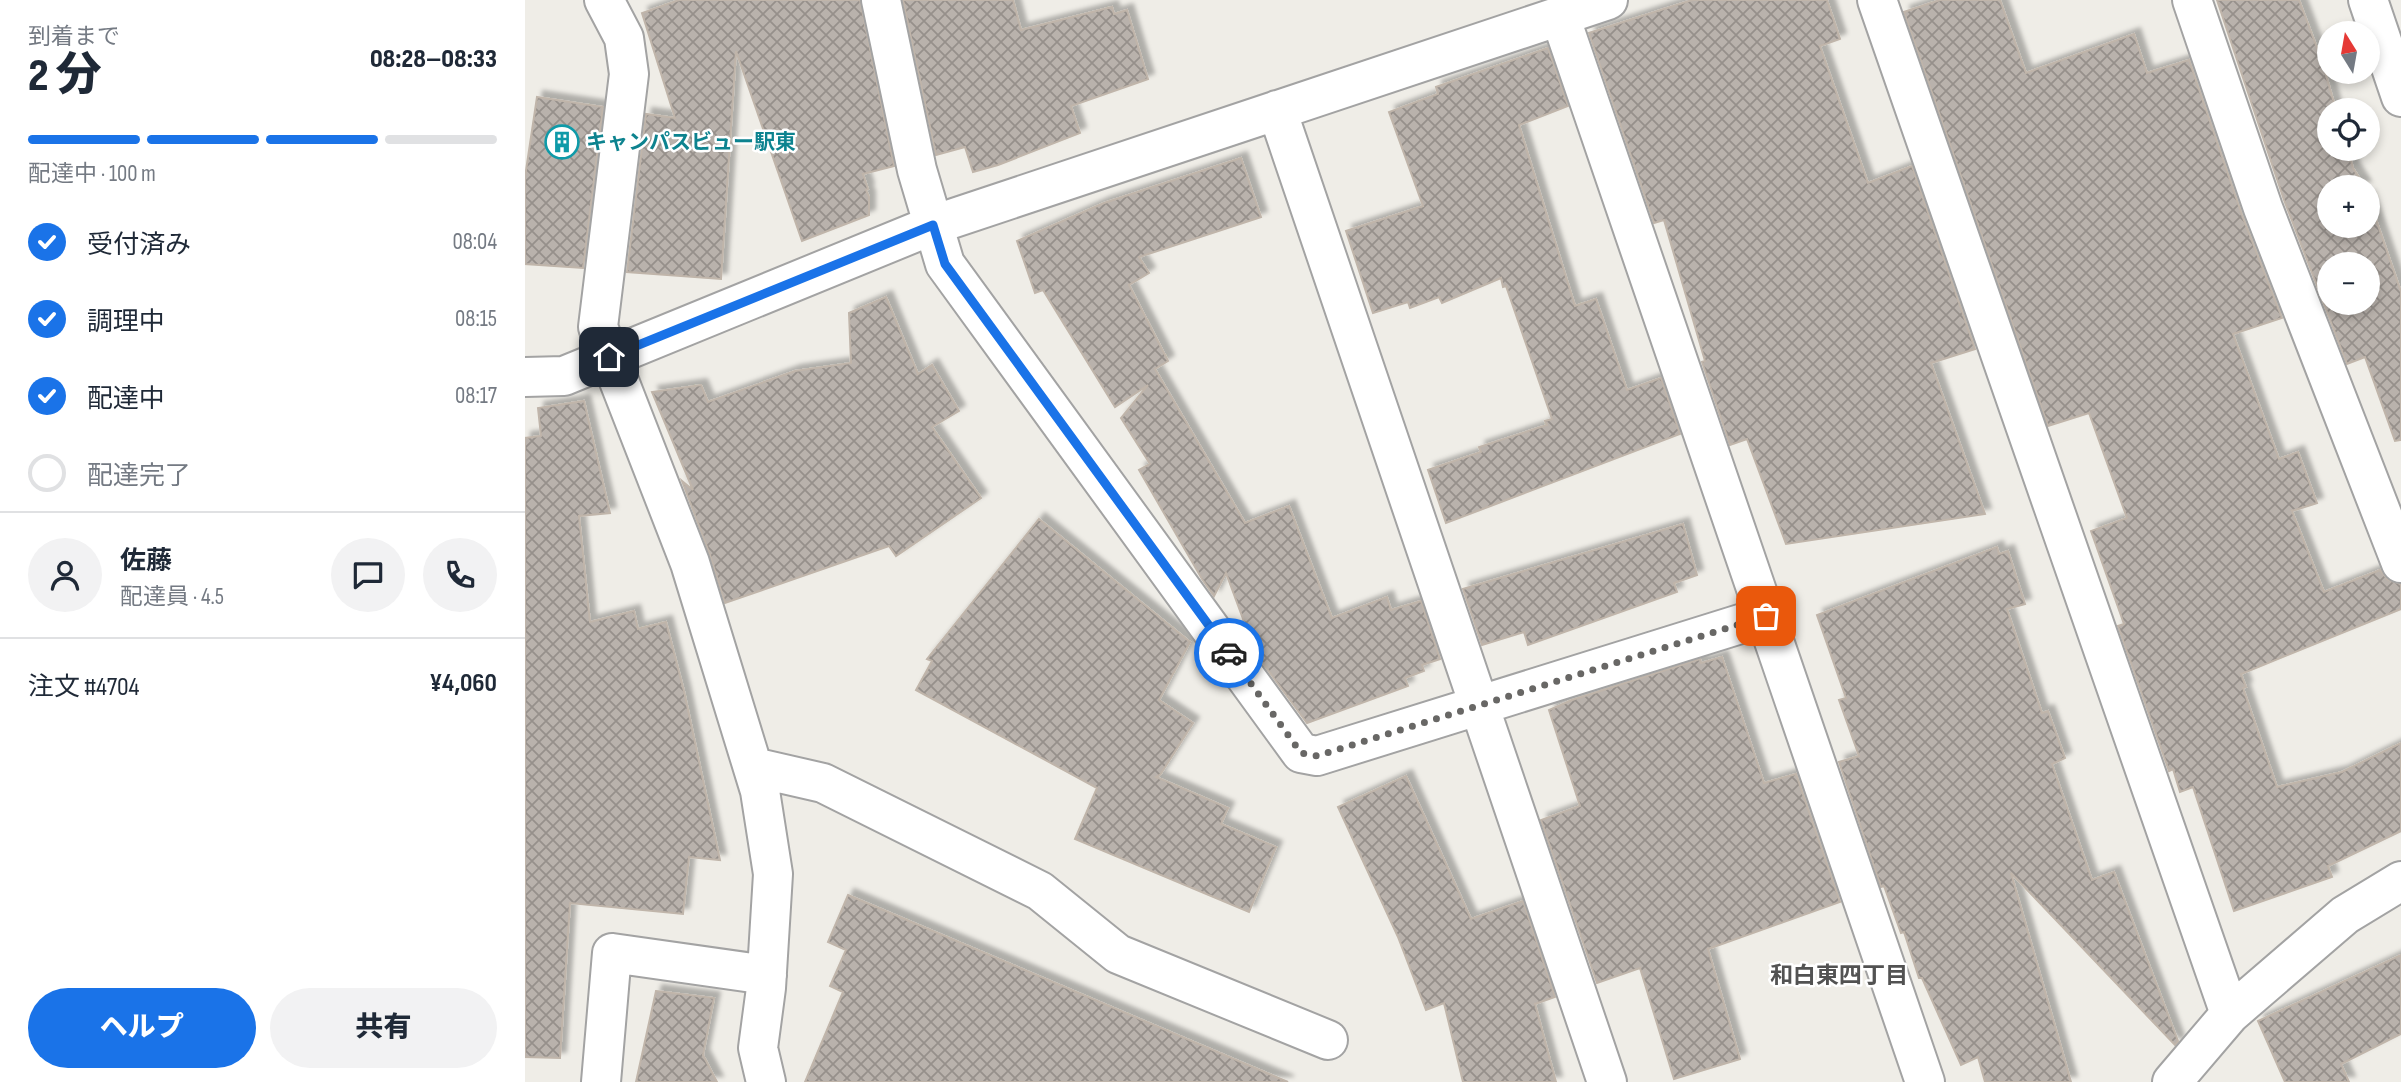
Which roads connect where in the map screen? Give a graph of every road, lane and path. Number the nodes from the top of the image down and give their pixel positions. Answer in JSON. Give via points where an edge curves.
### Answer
{"nodes":[{"id":1,"x":604,"y":0,"type":"edge"},
{"id":2,"x":881,"y":0,"type":"edge"},
{"id":3,"x":1608,"y":0,"type":"edge"},
{"id":4,"x":1877,"y":0,"type":"edge"},
{"id":5,"x":2192,"y":0,"type":"edge"},
{"id":6,"x":2368,"y":0,"type":"edge"},
{"id":7,"x":1560,"y":16,"type":"junction"},
{"id":8,"x":2401,"y":97,"type":"edge"},
{"id":9,"x":1277,"y":110,"type":"junction"},
{"id":10,"x":933,"y":225,"type":"junction"},
{"id":11,"x":609,"y":357,"type":"junction"},
{"id":12,"x":525,"y":377,"type":"edge"},
{"id":13,"x":2401,"y":563,"type":"edge"},
{"id":14,"x":1766,"y":616,"type":"junction"},
{"id":15,"x":1479,"y":706,"type":"junction"},
{"id":16,"x":753,"y":767,"type":"junction"},
{"id":17,"x":2401,"y":881,"type":"edge"},
{"id":18,"x":767,"y":975,"type":"junction"},
{"id":19,"x":2230,"y":1014,"type":"junction"},
{"id":20,"x":1328,"y":1040,"type":"dead end"},
{"id":21,"x":600,"y":1082,"type":"edge"},
{"id":22,"x":766,"y":1082,"type":"edge"},
{"id":23,"x":1607,"y":1082,"type":"edge"},
{"id":24,"x":1925,"y":1082,"type":"edge"},
{"id":25,"x":2172,"y":1082,"type":"edge"}],
"edges":[{"from":1,"to":11,"type":"street","via":[[624,38],[629,74],[598,327]]},
{"from":2,"to":10,"type":"street"},
{"from":3,"to":7,"type":"street"},
{"from":4,"to":19,"type":"street"},
{"from":5,"to":13,"type":"street","via":[[2263,208]]},
{"from":6,"to":8,"type":"street"},
{"from":7,"to":9,"type":"street"},
{"from":7,"to":14,"type":"street"},
{"from":9,"to":10,"type":"street"},
{"from":9,"to":15,"type":"street"},
{"from":10,"to":11,"type":"street"},
{"from":10,"to":15,"type":"street","via":[[945,264],[1301,753],[1317,756]]},
{"from":11,"to":12,"type":"street","via":[[564,376]]},
{"from":11,"to":16,"type":"street","via":[[690,563]]},
{"from":14,"to":15,"type":"street"},
{"from":14,"to":24,"type":"street"},
{"from":15,"to":23,"type":"street"},
{"from":16,"to":18,"type":"street","via":[[772,873]]},
{"from":16,"to":20,"type":"street","via":[[823,783],[1039,891],[1118,954]]},
{"from":17,"to":19,"type":"street","via":[[2345,915]]},
{"from":18,"to":21,"type":"street","via":[[612,953]]},
{"from":18,"to":22,"type":"street","via":[[758,1048]]},
{"from":19,"to":25,"type":"street"}]}
